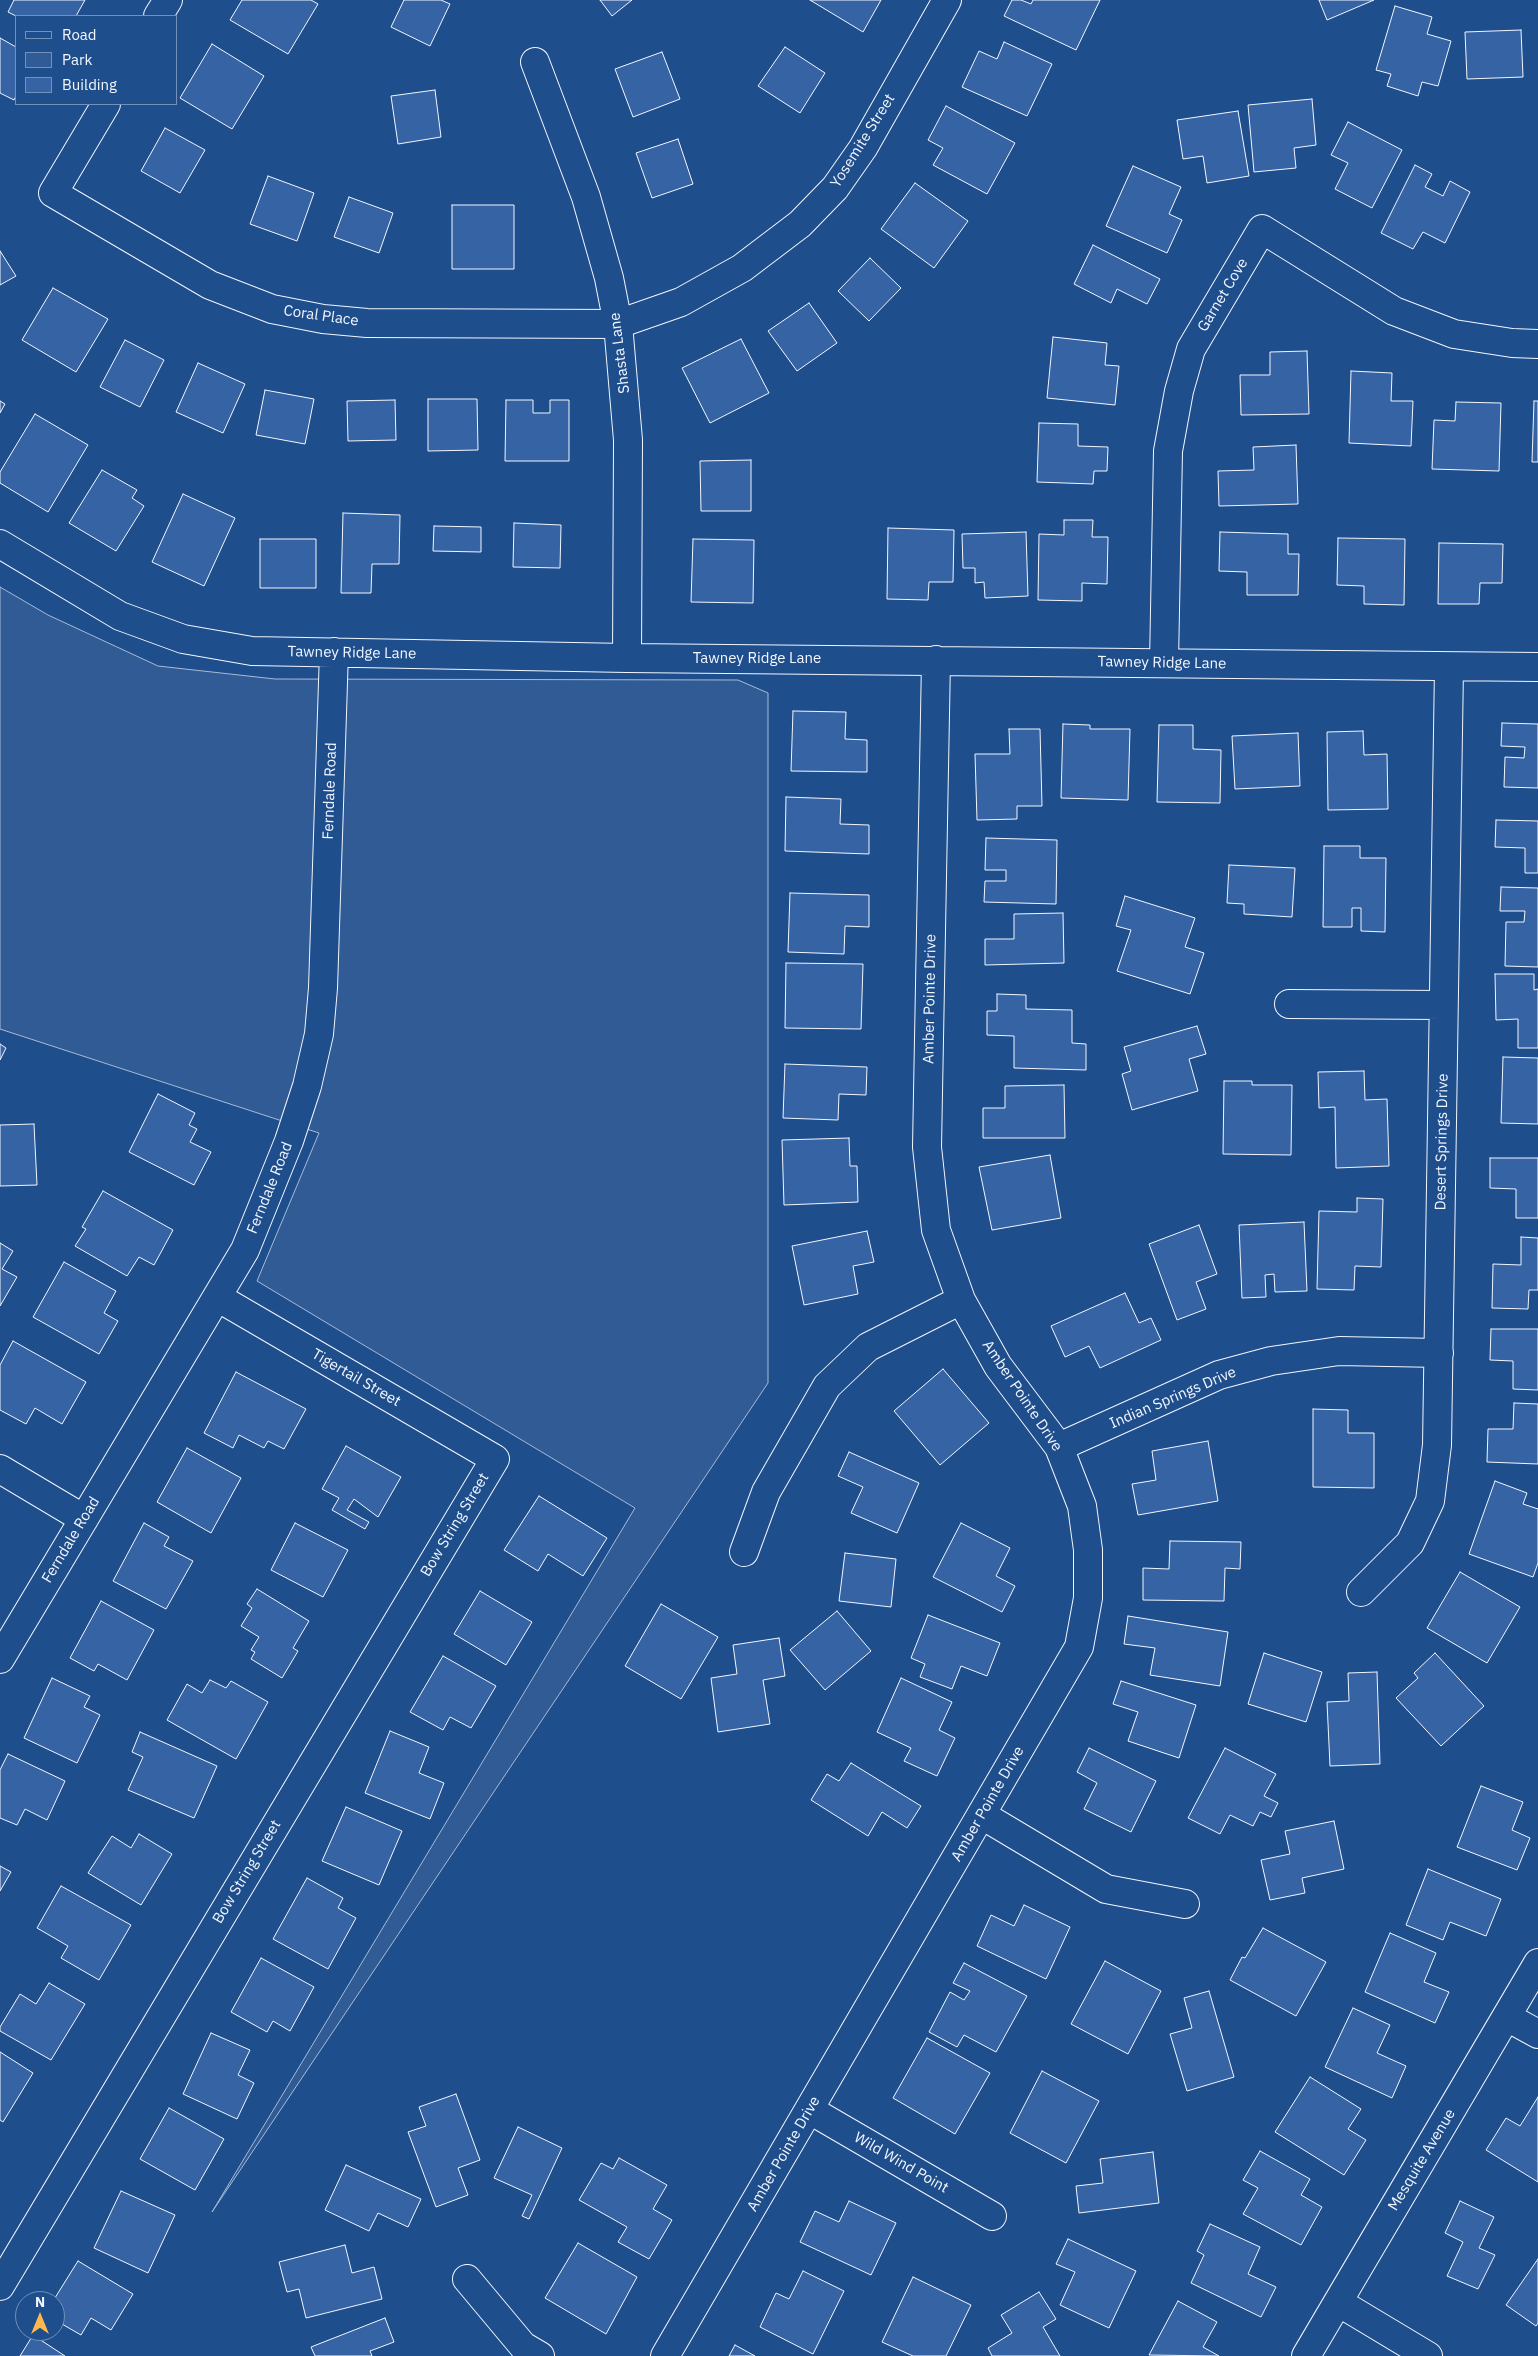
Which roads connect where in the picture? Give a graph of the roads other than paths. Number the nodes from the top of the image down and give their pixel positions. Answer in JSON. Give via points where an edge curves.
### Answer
{"nodes":[{"id":1,"x":168,"y":0,"type":"edge"},
{"id":2,"x":947,"y":0,"type":"edge"},
{"id":3,"x":159,"y":15,"type":"edge"},
{"id":4,"x":534,"y":62,"type":"dead end"},
{"id":5,"x":105,"y":105,"type":"edge"},
{"id":6,"x":618,"y":324,"type":"junction"},
{"id":7,"x":1538,"y":344,"type":"edge"},
{"id":8,"x":0,"y":544,"type":"edge"},
{"id":9,"x":334,"y":652,"type":"junction"},
{"id":10,"x":627,"y":658,"type":"junction"},
{"id":11,"x":936,"y":660,"type":"junction"},
{"id":12,"x":1164,"y":663,"type":"junction"},
{"id":13,"x":1449,"y":667,"type":"junction"},
{"id":14,"x":1538,"y":667,"type":"edge"},
{"id":15,"x":1289,"y":1004,"type":"dead end"},
{"id":16,"x":1444,"y":1005,"type":"junction"},
{"id":17,"x":217,"y":1297,"type":"junction"},
{"id":18,"x":961,"y":1300,"type":"junction"},
{"id":19,"x":1439,"y":1353,"type":"junction"},
{"id":20,"x":1059,"y":1447,"type":"junction"},
{"id":21,"x":495,"y":1459,"type":"joint"},
{"id":22,"x":0,"y":1469,"type":"edge"},
{"id":23,"x":84,"y":1519,"type":"junction"},
{"id":24,"x":744,"y":1552,"type":"dead end"},
{"id":25,"x":1361,"y":1592,"type":"dead end"},
{"id":26,"x":0,"y":1659,"type":"edge"},
{"id":27,"x":982,"y":1815,"type":"junction"},
{"id":28,"x":1185,"y":1904,"type":"dead end"},
{"id":29,"x":1538,"y":1963,"type":"edge"},
{"id":30,"x":1507,"y":2017,"type":"junction"},
{"id":31,"x":1538,"y":2034,"type":"edge"},
{"id":32,"x":810,"y":2110,"type":"junction"},
{"id":33,"x":992,"y":2216,"type":"dead end"},
{"id":34,"x":467,"y":2279,"type":"dead end"},
{"id":35,"x":0,"y":2286,"type":"edge"},
{"id":36,"x":1338,"y":2302,"type":"junction"},
{"id":37,"x":540,"y":2356,"type":"edge"},
{"id":38,"x":665,"y":2356,"type":"edge"},
{"id":39,"x":1306,"y":2356,"type":"edge"},
{"id":40,"x":1428,"y":2356,"type":"edge"}],
"edges":[{"from":1,"to":3,"type":"street"},
{"from":2,"to":6,"type":"street","name":"Yosemite Street","via":[[857,156],[835,188],[800,224],[742,268],[688,298]]},
{"from":4,"to":6,"type":"street","name":"Shasta Lane","via":[[586,197],[609,278]]},
{"from":5,"to":6,"type":"street","name":"Coral Place","via":[[53,193],[210,285],[272,309],[323,319],[367,323]]},
{"from":6,"to":10,"type":"street","name":"Shasta Lane","via":[[628,440]]},
{"from":7,"to":12,"type":"street","name":"Garnet Cove","via":[[1454,334],[1394,311],[1262,229],[1191,349],[1180,391],[1168,451]]},
{"from":8,"to":9,"type":"street","name":"Tawney Ridge Lane","via":[[120,616],[183,639],[252,650]]},
{"from":9,"to":10,"type":"street","name":"Tawney Ridge Lane"},
{"from":9,"to":17,"type":"street","name":"Ferndale Road","via":[[324,988],[319,1034],[304,1095],[265,1202],[245,1250]]},
{"from":10,"to":11,"type":"street","name":"Tawney Ridge Lane"},
{"from":11,"to":12,"type":"street","name":"Tawney Ridge Lane"},
{"from":11,"to":18,"type":"street","name":"Amber Pointe Drive","via":[[927,1147],[936,1230]]},
{"from":12,"to":13,"type":"street","name":"Tawney Ridge Lane"},
{"from":13,"to":14,"type":"street","name":"Tawney Ridge Lane"},
{"from":13,"to":16,"type":"street","name":"Desert Springs Drive"},
{"from":15,"to":16,"type":"street"},
{"from":16,"to":19,"type":"street","name":"Desert Springs Drive"},
{"from":17,"to":21,"type":"street","name":"Tigertail Street"},
{"from":17,"to":23,"type":"street","name":"Ferndale Road"},
{"from":18,"to":20,"type":"street","name":"Amber Pointe Drive","via":[[998,1366]]},
{"from":18,"to":24,"type":"street","via":[[868,1347],[827,1386],[766,1492]]},
{"from":19,"to":20,"type":"street","name":"Indian Springs Drive","via":[[1339,1351],[1271,1362],[1219,1375]]},
{"from":19,"to":25,"type":"street","name":"Desert Springs Drive","via":[[1436,1445],[1430,1500],[1410,1543]]},
{"from":20,"to":27,"type":"street","name":"Amber Pointe Drive","via":[[1082,1506],[1088,1550],[1088,1598],[1079,1647]]},
{"from":21,"to":35,"type":"street","name":"Bow String Street"},
{"from":22,"to":23,"type":"street"},
{"from":23,"to":26,"type":"street","name":"Ferndale Road"},
{"from":27,"to":28,"type":"street","via":[[1106,1889]]},
{"from":27,"to":32,"type":"street","name":"Amber Pointe Drive"},
{"from":29,"to":30,"type":"street","name":"Mesquite Avenue"},
{"from":30,"to":31,"type":"street"},
{"from":30,"to":36,"type":"street","name":"Mesquite Avenue"},
{"from":32,"to":33,"type":"street","name":"Wild Wind Point"},
{"from":32,"to":38,"type":"street","name":"Amber Pointe Drive"},
{"from":34,"to":37,"type":"street","via":[[523,2346]]},
{"from":36,"to":39,"type":"street","name":"Mesquite Avenue"},
{"from":36,"to":40,"type":"street"}]}
